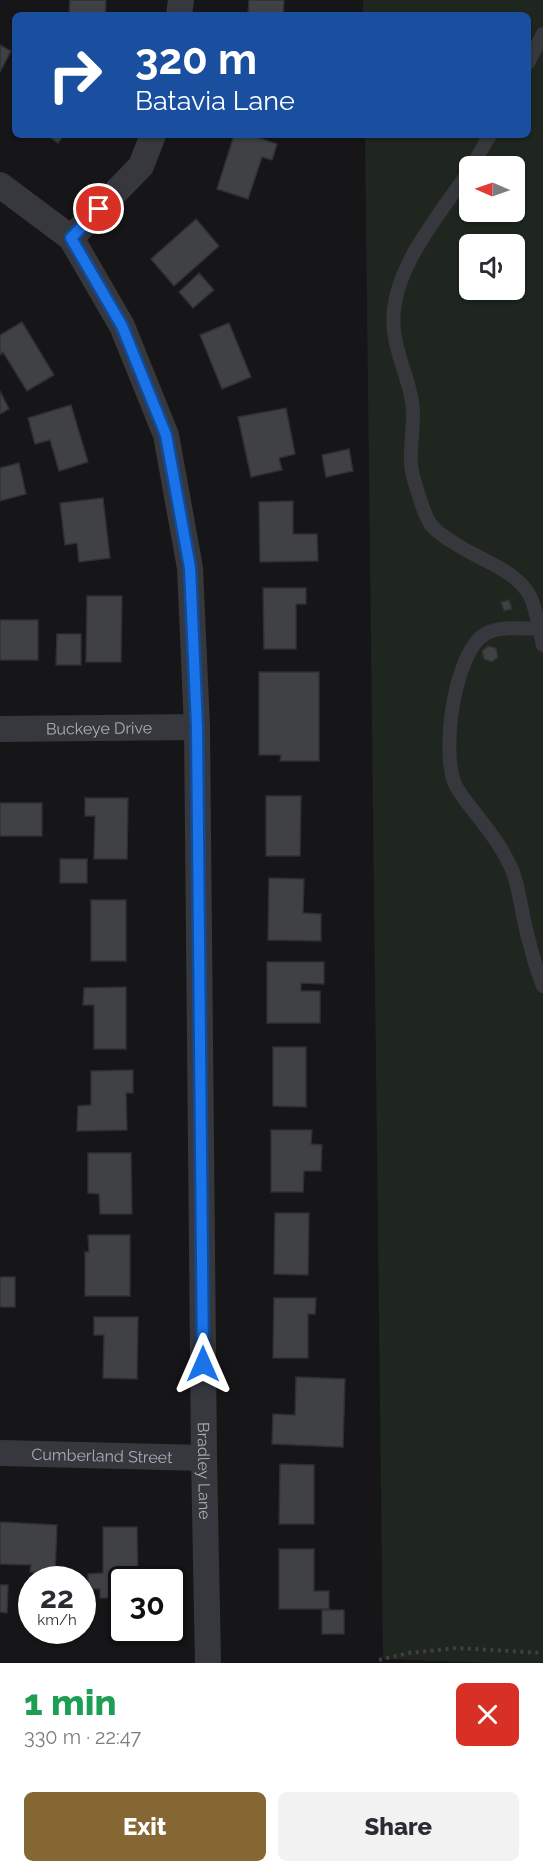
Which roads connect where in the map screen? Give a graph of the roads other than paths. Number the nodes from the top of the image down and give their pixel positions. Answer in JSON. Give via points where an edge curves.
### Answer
{"nodes":[{"id":1,"x":543,"y":34,"type":"edge"},
{"id":2,"x":531,"y":57,"type":"edge"},
{"id":3,"x":152,"y":138,"type":"edge"},
{"id":4,"x":488,"y":138,"type":"edge"},
{"id":5,"x":478,"y":156,"type":"edge"},
{"id":6,"x":0,"y":185,"type":"edge"},
{"id":7,"x":459,"y":186,"type":"edge"},
{"id":8,"x":71,"y":238,"type":"junction"},
{"id":9,"x":541,"y":629,"type":"edge"},
{"id":10,"x":543,"y":645,"type":"edge"},
{"id":11,"x":197,"y":727,"type":"junction"},
{"id":12,"x":0,"y":729,"type":"edge"},
{"id":13,"x":543,"y":986,"type":"edge"},
{"id":14,"x":0,"y":1454,"type":"edge"},
{"id":15,"x":204,"y":1458,"type":"junction"},
{"id":16,"x":208,"y":1663,"type":"edge"}],
"edges":[{"from":1,"to":2,"type":"lane"},
{"from":3,"to":8,"type":"street","via":[[141,166]]},
{"from":4,"to":5,"type":"lane"},
{"from":6,"to":8,"type":"street","name":"Bradley Lane"},
{"from":7,"to":9,"type":"lane","via":[[411,256],[393,307],[395,342],[412,400],[411,466],[430,524],[519,583],[530,597]]},
{"from":8,"to":11,"type":"street","name":"Bradley Lane","via":[[122,326],[166,435],[190,568]]},
{"from":9,"to":10,"type":"lane"},
{"from":9,"to":13,"type":"lane","via":[[496,630],[475,643],[467,655],[456,694],[448,742],[455,784],[501,847],[514,874]]},
{"from":11,"to":12,"type":"street","name":"Buckeye Drive"},
{"from":11,"to":15,"type":"street","name":"Bradley Lane"},
{"from":14,"to":15,"type":"street","name":"Cumberland Street"},
{"from":15,"to":16,"type":"street","name":"Bradley Lane"}]}
